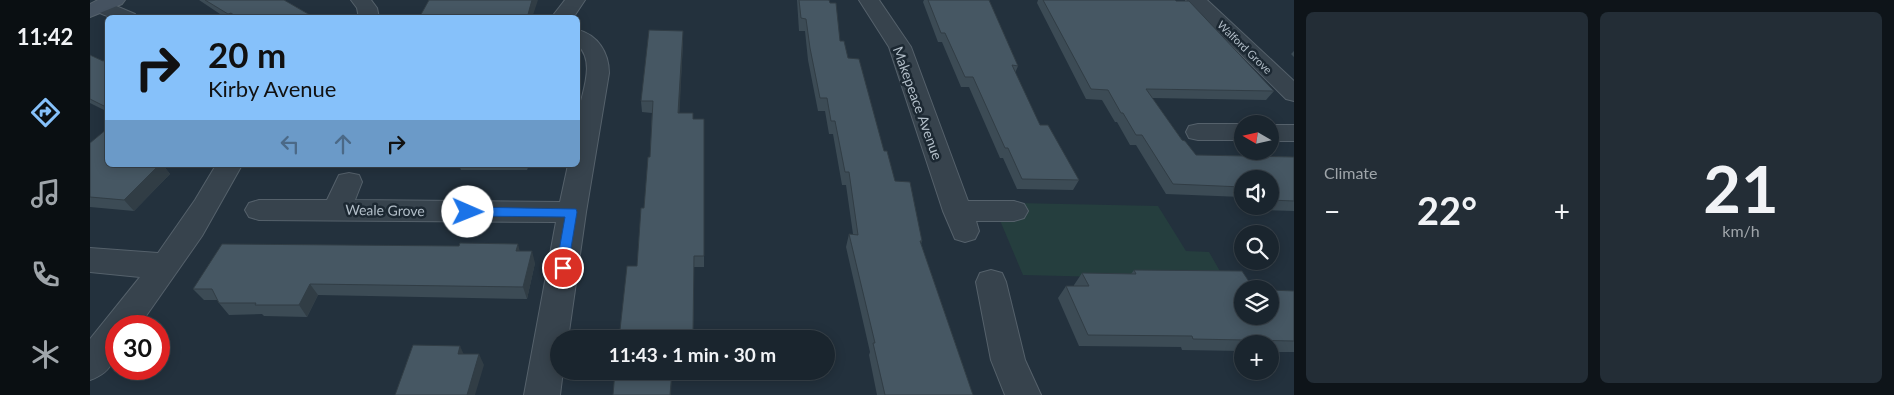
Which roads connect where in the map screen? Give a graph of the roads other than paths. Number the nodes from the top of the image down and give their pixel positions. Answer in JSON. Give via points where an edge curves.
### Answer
{"nodes":[{"id":1,"x":360,"y":0,"type":"edge"},
{"id":2,"x":575,"y":0,"type":"edge"},
{"id":3,"x":869,"y":0,"type":"edge"},
{"id":4,"x":1196,"y":0,"type":"edge"},
{"id":5,"x":102,"y":6,"type":"edge"},
{"id":6,"x":122,"y":15,"type":"edge"},
{"id":7,"x":368,"y":15,"type":"edge"},
{"id":8,"x":565,"y":15,"type":"edge"},
{"id":9,"x":580,"y":37,"type":"edge"},
{"id":10,"x":1294,"y":94,"type":"edge"},
{"id":11,"x":1198,"y":132,"type":"dead end"},
{"id":12,"x":1234,"y":132,"type":"edge"},
{"id":13,"x":1279,"y":133,"type":"edge"},
{"id":14,"x":1294,"y":133,"type":"edge"},
{"id":15,"x":580,"y":166,"type":"edge"},
{"id":16,"x":228,"y":167,"type":"edge"},
{"id":17,"x":580,"y":167,"type":"edge"},
{"id":18,"x":349,"y":182,"type":"dead end"},
{"id":19,"x":260,"y":210,"type":"dead end"},
{"id":20,"x":337,"y":210,"type":"junction"},
{"id":21,"x":1014,"y":211,"type":"dead end"},
{"id":22,"x":572,"y":212,"type":"junction"},
{"id":23,"x":90,"y":260,"type":"edge"},
{"id":24,"x":166,"y":266,"type":"junction"},
{"id":25,"x":991,"y":282,"type":"dead end"},
{"id":26,"x":128,"y":315,"type":"edge"},
{"id":27,"x":105,"y":345,"type":"edge"},
{"id":28,"x":90,"y":365,"type":"edge"},
{"id":29,"x":542,"y":395,"type":"edge"},
{"id":30,"x":1023,"y":395,"type":"edge"}],
"edges":[{"from":1,"to":7,"type":"street"},
{"from":2,"to":8,"type":"street"},
{"from":3,"to":21,"type":"street","name":"Makepeace Avenue","via":[[900,47],[961,221]]},
{"from":4,"to":10,"type":"street","name":"Walford Grove"},
{"from":5,"to":6,"type":"street"},
{"from":9,"to":15,"type":"street","via":[[589,44],[598,64]]},
{"from":11,"to":12,"type":"street"},
{"from":13,"to":14,"type":"street"},
{"from":16,"to":24,"type":"street"},
{"from":17,"to":22,"type":"street"},
{"from":18,"to":20,"type":"street"},
{"from":19,"to":20,"type":"street","name":"Weale Grove"},
{"from":20,"to":22,"type":"street","name":"Weale Grove"},
{"from":22,"to":29,"type":"street"},
{"from":23,"to":24,"type":"street"},
{"from":24,"to":26,"type":"street"},
{"from":25,"to":30,"type":"street","via":[[1008,360]]},
{"from":27,"to":28,"type":"street"}]}
